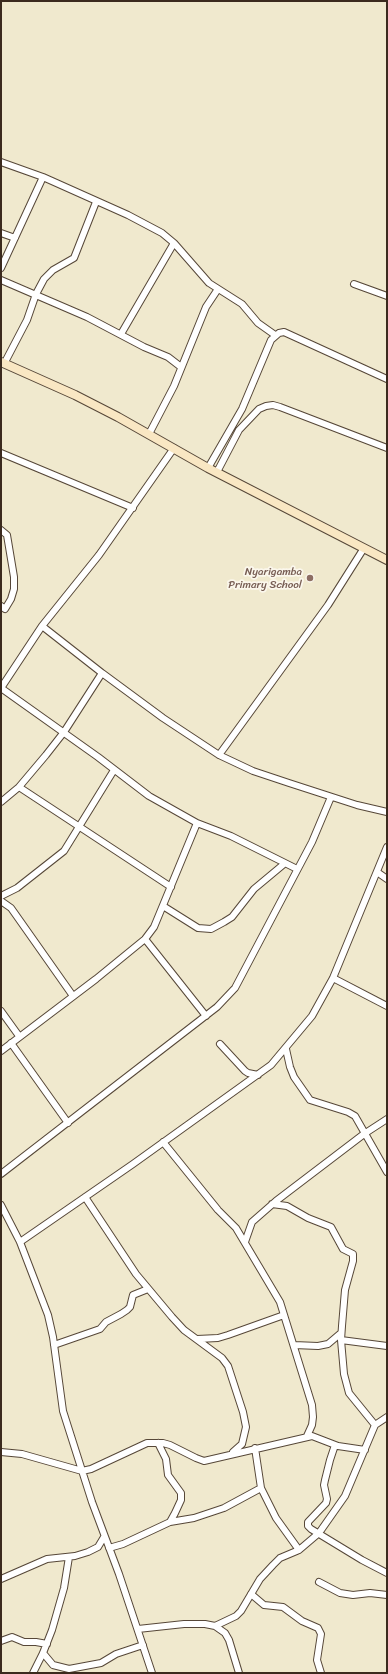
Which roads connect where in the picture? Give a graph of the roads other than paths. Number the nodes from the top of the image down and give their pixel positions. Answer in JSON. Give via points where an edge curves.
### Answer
{"nodes":[{"id":1,"x":1,"y":162,"type":"edge"},
{"id":2,"x":43,"y":177,"type":"junction"},
{"id":3,"x":96,"y":202,"type":"junction"},
{"id":4,"x":1,"y":233,"type":"edge"},
{"id":5,"x":15,"y":238,"type":"junction"},
{"id":6,"x":174,"y":243,"type":"junction"},
{"id":7,"x":1,"y":268,"type":"edge"},
{"id":8,"x":1,"y":280,"type":"edge"},
{"id":9,"x":354,"y":284,"type":"dead end"},
{"id":10,"x":218,"y":289,"type":"junction"},
{"id":11,"x":36,"y":294,"type":"junction"},
{"id":12,"x":387,"y":296,"type":"edge"},
{"id":13,"x":121,"y":334,"type":"junction"},
{"id":14,"x":275,"y":335,"type":"junction"},
{"id":15,"x":3,"y":363,"type":"edge"},
{"id":16,"x":181,"y":367,"type":"junction"},
{"id":17,"x":387,"y":379,"type":"edge"},
{"id":18,"x":149,"y":434,"type":"junction"},
{"id":19,"x":174,"y":448,"type":"junction"},
{"id":20,"x":387,"y":448,"type":"edge"},
{"id":21,"x":1,"y":453,"type":"edge"},
{"id":22,"x":208,"y":468,"type":"junction"},
{"id":23,"x":217,"y":472,"type":"junction"},
{"id":24,"x":133,"y":508,"type":"junction"},
{"id":25,"x":1,"y":530,"type":"edge"},
{"id":26,"x":364,"y":548,"type":"junction"},
{"id":27,"x":387,"y":560,"type":"edge"},
{"id":28,"x":1,"y":606,"type":"edge"},
{"id":29,"x":42,"y":626,"type":"junction"},
{"id":30,"x":102,"y":673,"type":"junction"},
{"id":31,"x":1,"y":688,"type":"edge"},
{"id":32,"x":64,"y":732,"type":"junction"},
{"id":33,"x":218,"y":755,"type":"junction"},
{"id":34,"x":114,"y":770,"type":"junction"},
{"id":35,"x":19,"y":787,"type":"junction"},
{"id":36,"x":331,"y":797,"type":"junction"},
{"id":37,"x":1,"y":802,"type":"edge"},
{"id":38,"x":387,"y":812,"type":"edge"},
{"id":39,"x":197,"y":823,"type":"junction"},
{"id":40,"x":80,"y":826,"type":"junction"},
{"id":41,"x":387,"y":847,"type":"edge"},
{"id":42,"x":284,"y":864,"type":"junction"},
{"id":43,"x":297,"y":869,"type":"junction"},
{"id":44,"x":378,"y":872,"type":"junction"},
{"id":45,"x":387,"y":879,"type":"edge"},
{"id":46,"x":171,"y":887,"type":"junction"},
{"id":47,"x":11,"y":891,"type":"junction"},
{"id":48,"x":1,"y":896,"type":"edge"},
{"id":49,"x":1,"y":901,"type":"edge"},
{"id":50,"x":8,"y":905,"type":"junction"},
{"id":51,"x":163,"y":906,"type":"junction"},
{"id":52,"x":145,"y":939,"type":"junction"},
{"id":53,"x":333,"y":978,"type":"junction"},
{"id":54,"x":73,"y":996,"type":"junction"},
{"id":55,"x":387,"y":1006,"type":"edge"},
{"id":56,"x":1,"y":1011,"type":"edge"},
{"id":57,"x":206,"y":1016,"type":"junction"},
{"id":58,"x":20,"y":1036,"type":"junction"},
{"id":59,"x":11,"y":1043,"type":"junction"},
{"id":60,"x":220,"y":1044,"type":"dead end"},
{"id":61,"x":286,"y":1049,"type":"junction"},
{"id":62,"x":1,"y":1051,"type":"edge"},
{"id":63,"x":258,"y":1075,"type":"junction"},
{"id":64,"x":387,"y":1119,"type":"edge"},
{"id":65,"x":68,"y":1123,"type":"junction"},
{"id":66,"x":364,"y":1134,"type":"junction"},
{"id":67,"x":163,"y":1142,"type":"junction"},
{"id":68,"x":387,"y":1172,"type":"edge"},
{"id":69,"x":1,"y":1174,"type":"edge"},
{"id":70,"x":85,"y":1197,"type":"junction"},
{"id":71,"x":272,"y":1204,"type":"junction"},
{"id":72,"x":1,"y":1205,"type":"edge"},
{"id":73,"x":20,"y":1242,"type":"junction"},
{"id":74,"x":245,"y":1242,"type":"junction"},
{"id":75,"x":148,"y":1289,"type":"junction"},
{"id":76,"x":284,"y":1315,"type":"junction"},
{"id":77,"x":341,"y":1333,"type":"junction"},
{"id":78,"x":197,"y":1339,"type":"junction"},
{"id":79,"x":341,"y":1340,"type":"junction"},
{"id":80,"x":54,"y":1345,"type":"junction"},
{"id":81,"x":294,"y":1345,"type":"junction"},
{"id":82,"x":387,"y":1346,"type":"edge"},
{"id":83,"x":387,"y":1417,"type":"edge"},
{"id":84,"x":375,"y":1424,"type":"junction"},
{"id":85,"x":307,"y":1436,"type":"junction"},
{"id":86,"x":158,"y":1443,"type":"junction"},
{"id":87,"x":336,"y":1445,"type":"junction"},
{"id":88,"x":255,"y":1448,"type":"junction"},
{"id":89,"x":364,"y":1450,"type":"junction"},
{"id":90,"x":1,"y":1452,"type":"edge"},
{"id":91,"x":226,"y":1456,"type":"junction"},
{"id":92,"x":82,"y":1471,"type":"junction"},
{"id":93,"x":261,"y":1488,"type":"junction"},
{"id":94,"x":170,"y":1522,"type":"junction"},
{"id":95,"x":319,"y":1533,"type":"junction"},
{"id":96,"x":104,"y":1537,"type":"junction"},
{"id":97,"x":109,"y":1548,"type":"junction"},
{"id":98,"x":299,"y":1550,"type":"junction"},
{"id":99,"x":69,"y":1557,"type":"junction"},
{"id":100,"x":387,"y":1573,"type":"edge"},
{"id":101,"x":1,"y":1579,"type":"edge"},
{"id":102,"x":320,"y":1582,"type":"dead end"},
{"id":103,"x":251,"y":1594,"type":"junction"},
{"id":104,"x":387,"y":1595,"type":"edge"},
{"id":105,"x":215,"y":1626,"type":"junction"},
{"id":106,"x":138,"y":1629,"type":"junction"},
{"id":107,"x":1,"y":1641,"type":"edge"},
{"id":108,"x":47,"y":1644,"type":"junction"},
{"id":109,"x":143,"y":1646,"type":"junction"},
{"id":110,"x":43,"y":1653,"type":"junction"},
{"id":111,"x":33,"y":1673,"type":"edge"},
{"id":112,"x":152,"y":1673,"type":"edge"},
{"id":113,"x":239,"y":1673,"type":"edge"},
{"id":114,"x":321,"y":1673,"type":"edge"}],
"edges":[{"from":1,"to":2,"type":"street"},
{"from":2,"to":3,"type":"street"},
{"from":2,"to":5,"type":"street"},
{"from":3,"to":6,"type":"street","via":[[148,225]]},
{"from":3,"to":11,"type":"street","via":[[74,258],[48,273]]},
{"from":4,"to":5,"type":"street"},
{"from":5,"to":7,"type":"street"},
{"from":6,"to":10,"type":"street","via":[[200,275]]},
{"from":6,"to":13,"type":"street"},
{"from":8,"to":11,"type":"street"},
{"from":9,"to":12,"type":"street"},
{"from":10,"to":14,"type":"street","via":[[242,304],[258,322]]},
{"from":10,"to":16,"type":"street","via":[[206,308]]},
{"from":11,"to":13,"type":"street"},
{"from":11,"to":15,"type":"street","via":[[27,320]]},
{"from":13,"to":16,"type":"street","via":[[168,357]]},
{"from":14,"to":17,"type":"street","via":[[284,332]]},
{"from":14,"to":22,"type":"street","via":[[242,409]]},
{"from":15,"to":18,"type":"street","via":[[75,395]]},
{"from":16,"to":18,"type":"street"},
{"from":18,"to":19,"type":"street"},
{"from":19,"to":22,"type":"street"},
{"from":19,"to":24,"type":"street"},
{"from":20,"to":23,"type":"street","via":[[273,405],[259,409],[239,430]]},
{"from":21,"to":24,"type":"street"},
{"from":22,"to":23,"type":"street"},
{"from":23,"to":26,"type":"street"},
{"from":24,"to":29,"type":"street"},
{"from":25,"to":28,"type":"street","via":[[7,536],[9,544],[14,589],[5,609]]},
{"from":26,"to":27,"type":"street"},
{"from":26,"to":33,"type":"street","via":[[328,605]]},
{"from":29,"to":30,"type":"street"},
{"from":29,"to":31,"type":"street"},
{"from":30,"to":32,"type":"street"},
{"from":30,"to":33,"type":"street"},
{"from":31,"to":32,"type":"street"},
{"from":32,"to":34,"type":"street"},
{"from":32,"to":35,"type":"street"},
{"from":33,"to":36,"type":"street","via":[[253,771]]},
{"from":34,"to":39,"type":"street","via":[[149,796]]},
{"from":34,"to":40,"type":"street"},
{"from":35,"to":37,"type":"street"},
{"from":35,"to":40,"type":"street"},
{"from":36,"to":38,"type":"street"},
{"from":36,"to":43,"type":"street","via":[[312,842]]},
{"from":39,"to":42,"type":"street","via":[[231,836]]},
{"from":39,"to":46,"type":"street"},
{"from":40,"to":46,"type":"street"},
{"from":40,"to":47,"type":"street","via":[[64,851]]},
{"from":41,"to":44,"type":"street"},
{"from":42,"to":43,"type":"street"},
{"from":42,"to":51,"type":"street","via":[[254,889],[232,917],[211,929],[198,928]]},
{"from":43,"to":57,"type":"street","via":[[235,988]]},
{"from":44,"to":45,"type":"street"},
{"from":44,"to":53,"type":"street"},
{"from":46,"to":51,"type":"street"},
{"from":47,"to":48,"type":"street"},
{"from":47,"to":50,"type":"street"},
{"from":49,"to":50,"type":"street"},
{"from":50,"to":54,"type":"street"},
{"from":51,"to":52,"type":"street","via":[[154,927]]},
{"from":52,"to":54,"type":"street"},
{"from":52,"to":57,"type":"street"},
{"from":53,"to":55,"type":"street"},
{"from":53,"to":61,"type":"street","via":[[312,1016]]},
{"from":54,"to":58,"type":"street"},
{"from":56,"to":58,"type":"street"},
{"from":57,"to":65,"type":"street"},
{"from":58,"to":59,"type":"street"},
{"from":59,"to":62,"type":"street"},
{"from":59,"to":65,"type":"street"},
{"from":60,"to":63,"type":"street","via":[[245,1071]]},
{"from":61,"to":63,"type":"street"},
{"from":61,"to":66,"type":"street","via":[[294,1077],[310,1100],[355,1116]]},
{"from":63,"to":67,"type":"street"},
{"from":64,"to":66,"type":"street"},
{"from":65,"to":69,"type":"street"},
{"from":66,"to":68,"type":"street"},
{"from":66,"to":71,"type":"street"},
{"from":67,"to":70,"type":"street"},
{"from":67,"to":74,"type":"street"},
{"from":70,"to":73,"type":"street"},
{"from":70,"to":75,"type":"street"},
{"from":71,"to":74,"type":"street","via":[[252,1222]]},
{"from":71,"to":77,"type":"street","via":[[287,1206],[331,1228],[343,1249],[353,1254],[354,1261],[346,1290]]},
{"from":72,"to":73,"type":"street"},
{"from":73,"to":80,"type":"street","via":[[48,1315]]},
{"from":74,"to":76,"type":"street","via":[[276,1293]]},
{"from":75,"to":78,"type":"street","via":[[172,1317]]},
{"from":75,"to":80,"type":"street","via":[[133,1295],[130,1307],[106,1322],[100,1330]]},
{"from":76,"to":78,"type":"street","via":[[218,1338]]},
{"from":76,"to":81,"type":"street"},
{"from":77,"to":79,"type":"street"},
{"from":77,"to":81,"type":"street","via":[[328,1344]]},
{"from":78,"to":91,"type":"street","via":[[222,1358],[228,1366],[245,1418],[246,1434],[242,1444]]},
{"from":79,"to":82,"type":"street"},
{"from":79,"to":84,"type":"street","via":[[344,1374],[349,1393]]},
{"from":80,"to":92,"type":"street","via":[[63,1411]]},
{"from":81,"to":85,"type":"street","via":[[314,1417]]},
{"from":83,"to":84,"type":"street"},
{"from":84,"to":89,"type":"street"},
{"from":85,"to":87,"type":"street"},
{"from":85,"to":88,"type":"street"},
{"from":86,"to":91,"type":"street","via":[[170,1445],[200,1460]]},
{"from":86,"to":92,"type":"street","via":[[139,1445]]},
{"from":86,"to":94,"type":"street","via":[[166,1459],[168,1476],[181,1493],[180,1503]]},
{"from":87,"to":89,"type":"street"},
{"from":87,"to":95,"type":"street","via":[[324,1480],[326,1503],[308,1522],[311,1529]]},
{"from":88,"to":91,"type":"street"},
{"from":88,"to":93,"type":"street"},
{"from":89,"to":95,"type":"street","via":[[345,1496]]},
{"from":90,"to":92,"type":"street","via":[[22,1454]]},
{"from":92,"to":96,"type":"street"},
{"from":93,"to":94,"type":"street","via":[[224,1508],[194,1518]]},
{"from":93,"to":98,"type":"street","via":[[276,1518]]},
{"from":94,"to":97,"type":"street"},
{"from":95,"to":98,"type":"street"},
{"from":95,"to":100,"type":"street"},
{"from":96,"to":97,"type":"street"},
{"from":96,"to":99,"type":"street","via":[[94,1549]]},
{"from":97,"to":106,"type":"street"},
{"from":98,"to":103,"type":"street","via":[[280,1558],[272,1565]]},
{"from":99,"to":101,"type":"street","via":[[47,1559]]},
{"from":99,"to":108,"type":"street","via":[[64,1588]]},
{"from":102,"to":104,"type":"street","via":[[340,1593]]},
{"from":103,"to":105,"type":"street","via":[[236,1616]]},
{"from":103,"to":114,"type":"street","via":[[264,1605],[283,1607],[302,1621],[318,1628],[321,1634],[317,1660]]},
{"from":105,"to":106,"type":"street","via":[[184,1624]]},
{"from":105,"to":113,"type":"street","via":[[222,1630],[229,1640]]},
{"from":106,"to":109,"type":"street"},
{"from":107,"to":108,"type":"street","via":[[12,1637],[24,1642]]},
{"from":108,"to":110,"type":"street"},
{"from":109,"to":110,"type":"street","via":[[116,1654],[101,1663],[69,1669],[53,1665]]},
{"from":109,"to":112,"type":"street"},
{"from":110,"to":111,"type":"street"}]}
